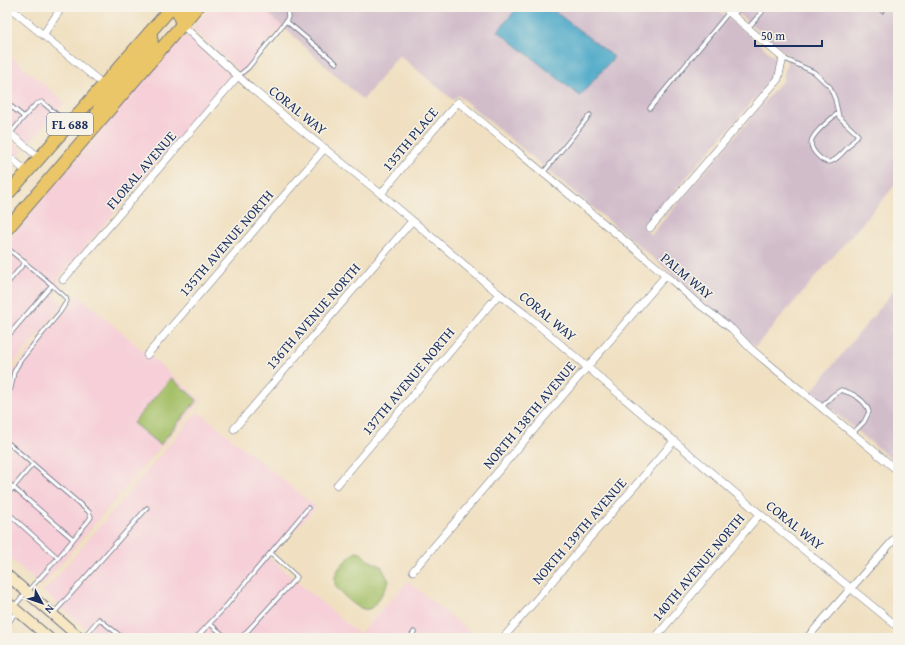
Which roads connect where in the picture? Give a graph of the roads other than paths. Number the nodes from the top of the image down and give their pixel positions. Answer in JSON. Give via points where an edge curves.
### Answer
{"nodes":[{"id":1,"x":9,"y":7,"type":"edge"},
{"id":2,"x":62,"y":7,"type":"edge"},
{"id":3,"x":172,"y":7,"type":"edge"},
{"id":4,"x":184,"y":7,"type":"edge"},
{"id":5,"x":197,"y":7,"type":"edge"},
{"id":6,"x":285,"y":7,"type":"edge"},
{"id":7,"x":722,"y":7,"type":"edge"},
{"id":8,"x":740,"y":7,"type":"edge"},
{"id":9,"x":758,"y":7,"type":"edge"},
{"id":10,"x":885,"y":7,"type":"edge"},
{"id":11,"x":882,"y":12,"type":"dead end"},
{"id":12,"x":731,"y":14,"type":"junction"},
{"id":13,"x":286,"y":21,"type":"junction"},
{"id":14,"x":182,"y":25,"type":"junction"},
{"id":15,"x":748,"y":28,"type":"junction"},
{"id":16,"x":149,"y":33,"type":"junction"},
{"id":17,"x":43,"y":34,"type":"junction"},
{"id":18,"x":783,"y":58,"type":"junction"},
{"id":19,"x":336,"y":63,"type":"dead end"},
{"id":20,"x":238,"y":76,"type":"junction"},
{"id":21,"x":104,"y":85,"type":"junction"},
{"id":22,"x":458,"y":102,"type":"joint"},
{"id":23,"x":7,"y":103,"type":"edge"},
{"id":24,"x":650,"y":108,"type":"dead end"},
{"id":25,"x":838,"y":113,"type":"junction"},
{"id":26,"x":590,"y":115,"type":"dead end"},
{"id":27,"x":24,"y":117,"type":"junction"},
{"id":28,"x":69,"y":125,"type":"junction"},
{"id":29,"x":9,"y":132,"type":"edge"},
{"id":30,"x":89,"y":133,"type":"junction"},
{"id":31,"x":325,"y":148,"type":"junction"},
{"id":32,"x":7,"y":155,"type":"edge"},
{"id":33,"x":40,"y":158,"type":"junction"},
{"id":34,"x":27,"y":172,"type":"junction"},
{"id":35,"x":543,"y":173,"type":"junction"},
{"id":36,"x":8,"y":194,"type":"edge"},
{"id":37,"x":381,"y":194,"type":"junction"},
{"id":38,"x":412,"y":221,"type":"junction"},
{"id":39,"x":650,"y":228,"type":"dead end"},
{"id":40,"x":7,"y":229,"type":"edge"},
{"id":41,"x":7,"y":248,"type":"edge"},
{"id":42,"x":25,"y":262,"type":"junction"},
{"id":43,"x":666,"y":275,"type":"junction"},
{"id":44,"x":63,"y":280,"type":"dead end"},
{"id":45,"x":7,"y":284,"type":"edge"},
{"id":46,"x":52,"y":285,"type":"junction"},
{"id":47,"x":499,"y":294,"type":"junction"},
{"id":48,"x":7,"y":337,"type":"edge"},
{"id":49,"x":147,"y":355,"type":"dead end"},
{"id":50,"x":587,"y":366,"type":"junction"},
{"id":51,"x":7,"y":393,"type":"edge"},
{"id":52,"x":822,"y":407,"type":"junction"},
{"id":53,"x":234,"y":429,"type":"dead end"},
{"id":54,"x":853,"y":433,"type":"junction"},
{"id":55,"x":674,"y":441,"type":"junction"},
{"id":56,"x":7,"y":442,"type":"edge"},
{"id":57,"x":33,"y":464,"type":"junction"},
{"id":58,"x":898,"y":471,"type":"edge"},
{"id":59,"x":7,"y":482,"type":"edge"},
{"id":60,"x":337,"y":485,"type":"dead end"},
{"id":61,"x":14,"y":487,"type":"junction"},
{"id":62,"x":7,"y":495,"type":"edge"},
{"id":63,"x":147,"y":508,"type":"dead end"},
{"id":64,"x":308,"y":508,"type":"dead end"},
{"id":65,"x":7,"y":512,"type":"edge"},
{"id":66,"x":760,"y":514,"type":"junction"},
{"id":67,"x":898,"y":534,"type":"edge"},
{"id":68,"x":73,"y":539,"type":"junction"},
{"id":69,"x":271,"y":553,"type":"junction"},
{"id":70,"x":58,"y":558,"type":"junction"},
{"id":71,"x":413,"y":571,"type":"dead end"},
{"id":72,"x":7,"y":575,"type":"edge"},
{"id":73,"x":851,"y":587,"type":"junction"},
{"id":74,"x":26,"y":592,"type":"junction"},
{"id":75,"x":12,"y":606,"type":"edge"},
{"id":76,"x":52,"y":614,"type":"junction"},
{"id":77,"x":210,"y":624,"type":"junction"},
{"id":78,"x":7,"y":626,"type":"edge"},
{"id":79,"x":898,"y":627,"type":"edge"},
{"id":80,"x":414,"y":632,"type":"dead end"},
{"id":81,"x":49,"y":638,"type":"edge"},
{"id":82,"x":81,"y":638,"type":"edge"},
{"id":83,"x":123,"y":638,"type":"edge"},
{"id":84,"x":196,"y":638,"type":"edge"},
{"id":85,"x":227,"y":638,"type":"edge"},
{"id":86,"x":242,"y":638,"type":"edge"},
{"id":87,"x":410,"y":638,"type":"edge"},
{"id":88,"x":503,"y":638,"type":"edge"},
{"id":89,"x":655,"y":638,"type":"edge"},
{"id":90,"x":807,"y":638,"type":"edge"}],
"edges":[{"from":1,"to":17,"type":"street"},
{"from":2,"to":17,"type":"street"},
{"from":3,"to":16,"type":"main road","number":"FL 688"},
{"from":4,"to":14,"type":"main road","via":[[179,15]]},
{"from":5,"to":14,"type":"main road","number":"FL 688"},
{"from":6,"to":13,"type":"lane","via":[[288,17]]},
{"from":7,"to":12,"type":"street"},
{"from":8,"to":12,"type":"lane"},
{"from":9,"to":15,"type":"lane","via":[[762,12]]},
{"from":10,"to":11,"type":"lane"},
{"from":12,"to":15,"type":"street"},
{"from":12,"to":24,"type":"lane"},
{"from":13,"to":19,"type":"lane"},
{"from":13,"to":20,"type":"lane","via":[[248,68]]},
{"from":14,"to":20,"type":"street","name":"CORAL WAY"},
{"from":14,"to":30,"type":"main road","number":"FL 688"},
{"from":15,"to":18,"type":"street"},
{"from":16,"to":21,"type":"main road","number":"FL 688"},
{"from":16,"to":30,"type":"main road","via":[[152,36],[152,44],[100,106]]},
{"from":17,"to":21,"type":"street"},
{"from":18,"to":25,"type":"lane","via":[[814,72],[830,87]]},
{"from":18,"to":39,"type":"street","via":[[778,79]]},
{"from":20,"to":31,"type":"street","name":"CORAL WAY"},
{"from":20,"to":44,"type":"street","name":"FLORAL AVENUE"},
{"from":21,"to":28,"type":"main road","number":"FL 688"},
{"from":22,"to":35,"type":"street","name":"PALM WAY"},
{"from":22,"to":37,"type":"street","name":"135TH PLACE"},
{"from":23,"to":27,"type":"lane"},
{"from":25,"to":25,"type":"lane","via":[[858,135],[832,162],[826,162],[813,150],[811,142],[814,135]]},
{"from":26,"to":35,"type":"lane"},
{"from":27,"to":28,"type":"lane","via":[[36,104],[42,102]]},
{"from":27,"to":29,"type":"lane"},
{"from":28,"to":33,"type":"main road","number":"FL 688"},
{"from":29,"to":33,"type":"street"},
{"from":30,"to":40,"type":"main road","number":"FL 688"},
{"from":31,"to":37,"type":"street","name":"CORAL WAY"},
{"from":31,"to":49,"type":"street","name":"135TH AVENUE NORTH"},
{"from":32,"to":34,"type":"street"},
{"from":33,"to":34,"type":"main road","number":"FL 688"},
{"from":34,"to":36,"type":"main road","number":"FL 688"},
{"from":35,"to":43,"type":"street","name":"PALM WAY"},
{"from":37,"to":38,"type":"street","name":"CORAL WAY"},
{"from":38,"to":47,"type":"street","name":"CORAL WAY"},
{"from":38,"to":53,"type":"street","name":"136TH AVENUE NORTH"},
{"from":41,"to":42,"type":"lane"},
{"from":42,"to":45,"type":"lane"},
{"from":42,"to":46,"type":"lane"},
{"from":43,"to":50,"type":"street","name":"NORTH 138TH AVENUE"},
{"from":43,"to":52,"type":"street","name":"PALM WAY"},
{"from":46,"to":48,"type":"lane"},
{"from":46,"to":51,"type":"lane","via":[[67,301],[20,361]]},
{"from":47,"to":50,"type":"street","name":"CORAL WAY"},
{"from":47,"to":60,"type":"street","name":"137TH AVENUE NORTH"},
{"from":50,"to":55,"type":"street","name":"CORAL WAY"},
{"from":50,"to":71,"type":"street","name":"NORTH 138TH AVENUE"},
{"from":52,"to":54,"type":"street","name":"PALM WAY"},
{"from":52,"to":54,"type":"lane","via":[[841,390],[851,393],[868,406],[869,412],[864,422]]},
{"from":54,"to":58,"type":"street","name":"PALM WAY"},
{"from":55,"to":66,"type":"street","name":"CORAL WAY"},
{"from":55,"to":88,"type":"street","name":"NORTH 139TH AVENUE"},
{"from":56,"to":57,"type":"lane"},
{"from":57,"to":61,"type":"lane"},
{"from":57,"to":68,"type":"lane","via":[[89,512],[91,517]]},
{"from":59,"to":61,"type":"lane"},
{"from":61,"to":62,"type":"lane"},
{"from":61,"to":68,"type":"lane"},
{"from":63,"to":76,"type":"lane"},
{"from":64,"to":69,"type":"lane"},
{"from":65,"to":70,"type":"lane"},
{"from":66,"to":73,"type":"street","name":"CORAL WAY"},
{"from":66,"to":89,"type":"street","name":"140TH AVENUE NORTH"},
{"from":67,"to":73,"type":"street"},
{"from":68,"to":70,"type":"lane"},
{"from":69,"to":77,"type":"lane"},
{"from":69,"to":86,"type":"lane","via":[[297,577]]},
{"from":70,"to":74,"type":"lane"},
{"from":72,"to":74,"type":"main road"},
{"from":73,"to":79,"type":"street","name":"CORAL WAY"},
{"from":73,"to":90,"type":"street"},
{"from":74,"to":75,"type":"lane"},
{"from":74,"to":76,"type":"main road"},
{"from":75,"to":78,"type":"lane"},
{"from":75,"to":81,"type":"main road"},
{"from":76,"to":82,"type":"main road"},
{"from":77,"to":84,"type":"lane"},
{"from":77,"to":85,"type":"lane"},
{"from":80,"to":87,"type":"lane"},
{"from":82,"to":83,"type":"lane","via":[[99,619]]}]}
